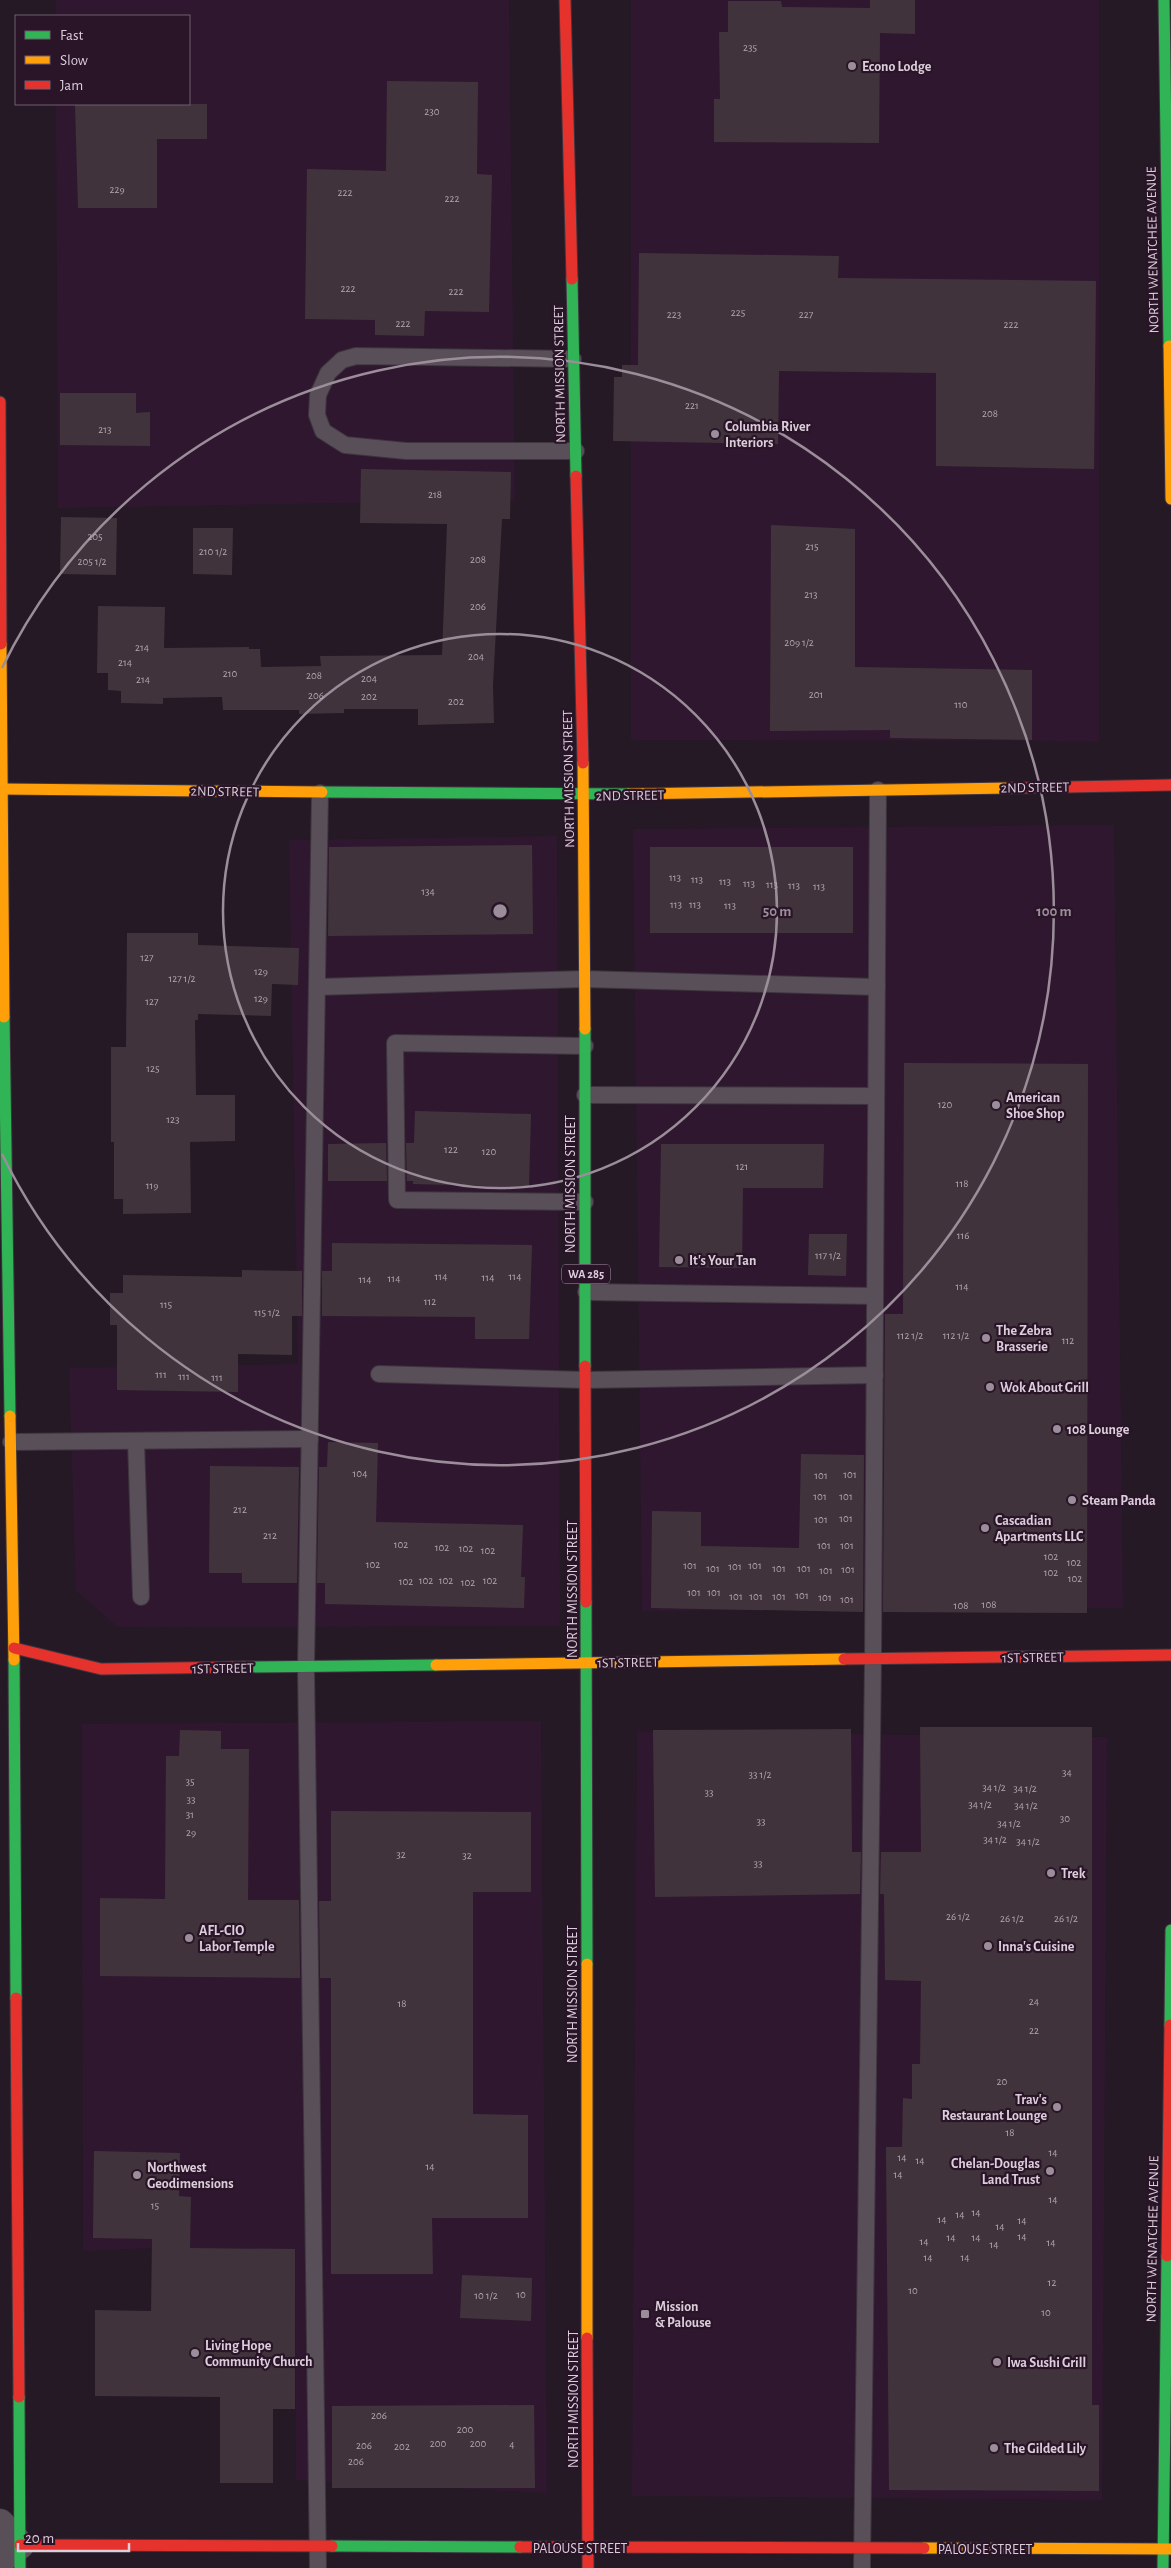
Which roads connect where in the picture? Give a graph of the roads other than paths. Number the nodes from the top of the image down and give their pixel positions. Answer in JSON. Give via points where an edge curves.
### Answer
{"nodes":[{"id":1,"x":565,"y":0,"type":"edge"},
{"id":2,"x":1164,"y":0,"type":"edge"},
{"id":3,"x":574,"y":359,"type":"junction"},
{"id":4,"x":0,"y":402,"type":"edge"},
{"id":5,"x":576,"y":451,"type":"junction"},
{"id":6,"x":1171,"y":499,"type":"edge"},
{"id":7,"x":1171,"y":785,"type":"edge"},
{"id":8,"x":1,"y":788,"type":"edge"},
{"id":9,"x":878,"y":790,"type":"junction"},
{"id":10,"x":320,"y":792,"type":"junction"},
{"id":11,"x":584,"y":795,"type":"junction"},
{"id":12,"x":584,"y":979,"type":"junction"},
{"id":13,"x":317,"y":987,"type":"junction"},
{"id":14,"x":877,"y":987,"type":"junction"},
{"id":15,"x":585,"y":1046,"type":"junction"},
{"id":16,"x":585,"y":1095,"type":"junction"},
{"id":17,"x":876,"y":1096,"type":"junction"},
{"id":18,"x":585,"y":1202,"type":"junction"},
{"id":19,"x":4,"y":1274,"type":"edge"},
{"id":20,"x":586,"y":1292,"type":"junction"},
{"id":21,"x":875,"y":1296,"type":"junction"},
{"id":22,"x":379,"y":1374,"type":"dead end"},
{"id":23,"x":875,"y":1375,"type":"junction"},
{"id":24,"x":586,"y":1380,"type":"junction"},
{"id":25,"x":310,"y":1439,"type":"junction"},
{"id":26,"x":136,"y":1441,"type":"junction"},
{"id":27,"x":11,"y":1442,"type":"junction"},
{"id":28,"x":141,"y":1597,"type":"dead end"},
{"id":29,"x":7,"y":1645,"type":"edge"},
{"id":30,"x":1171,"y":1655,"type":"edge"},
{"id":31,"x":873,"y":1659,"type":"junction"},
{"id":32,"x":587,"y":1663,"type":"junction"},
{"id":33,"x":306,"y":1667,"type":"junction"},
{"id":34,"x":1171,"y":1930,"type":"edge"},
{"id":35,"x":8,"y":2009,"type":"edge"},
{"id":36,"x":0,"y":2117,"type":"edge"},
{"id":37,"x":17,"y":2117,"type":"junction"},
{"id":38,"x":0,"y":2523,"type":"edge"},
{"id":39,"x":318,"y":2547,"type":"junction"},
{"id":40,"x":588,"y":2548,"type":"junction"},
{"id":41,"x":863,"y":2548,"type":"junction"},
{"id":42,"x":1167,"y":2549,"type":"edge"},
{"id":43,"x":13,"y":2558,"type":"edge"},
{"id":44,"x":318,"y":2568,"type":"edge"},
{"id":45,"x":588,"y":2568,"type":"edge"},
{"id":46,"x":862,"y":2568,"type":"edge"},
{"id":47,"x":1163,"y":2568,"type":"edge"}],
"edges":[{"from":1,"to":3,"type":"main road","name":"NORTH MISSION STREET","number":"WA 285"},
{"from":2,"to":6,"type":"main road","name":"NORTH WENATCHEE AVENUE"},
{"from":3,"to":5,"type":"main road","name":"NORTH MISSION STREET","number":"WA 285"},
{"from":3,"to":5,"type":"lane","via":[[356,356],[342,360],[328,373],[318,395],[317,415],[323,431],[346,445],[406,451]]},
{"from":4,"to":8,"type":"main road"},
{"from":5,"to":11,"type":"main road","name":"NORTH MISSION STREET","number":"WA 285"},
{"from":7,"to":9,"type":"main road","name":"2ND STREET"},
{"from":8,"to":10,"type":"main road","name":"2ND STREET"},
{"from":8,"to":19,"type":"main road"},
{"from":9,"to":11,"type":"main road","name":"2ND STREET"},
{"from":9,"to":14,"type":"lane"},
{"from":10,"to":11,"type":"main road","name":"2ND STREET"},
{"from":10,"to":13,"type":"lane"},
{"from":11,"to":12,"type":"main road","name":"NORTH MISSION STREET","number":"WA 285"},
{"from":12,"to":13,"type":"lane"},
{"from":12,"to":14,"type":"lane"},
{"from":12,"to":15,"type":"main road","name":"NORTH MISSION STREET","number":"WA 285"},
{"from":13,"to":25,"type":"lane"},
{"from":14,"to":17,"type":"lane"},
{"from":15,"to":16,"type":"main road","name":"NORTH MISSION STREET","number":"WA 285"},
{"from":15,"to":18,"type":"lane","via":[[395,1043],[397,1200]]},
{"from":16,"to":17,"type":"lane"},
{"from":16,"to":18,"type":"main road","name":"NORTH MISSION STREET","number":"WA 285"},
{"from":17,"to":21,"type":"lane"},
{"from":18,"to":20,"type":"main road","name":"NORTH MISSION STREET","number":"WA 285"},
{"from":19,"to":27,"type":"main road"},
{"from":20,"to":21,"type":"lane"},
{"from":20,"to":24,"type":"main road","name":"NORTH MISSION STREET","number":"WA 285"},
{"from":21,"to":23,"type":"lane"},
{"from":22,"to":24,"type":"lane"},
{"from":23,"to":24,"type":"lane"},
{"from":23,"to":31,"type":"lane"},
{"from":24,"to":32,"type":"main road","name":"NORTH MISSION STREET","number":"WA 285"},
{"from":25,"to":26,"type":"lane"},
{"from":25,"to":33,"type":"lane"},
{"from":26,"to":27,"type":"lane"},
{"from":26,"to":28,"type":"lane"},
{"from":27,"to":29,"type":"main road"},
{"from":29,"to":33,"type":"main road","name":"1ST STREET","via":[[101,1669]]},
{"from":29,"to":35,"type":"main road"},
{"from":30,"to":31,"type":"main road","name":"1ST STREET"},
{"from":31,"to":32,"type":"main road","name":"1ST STREET"},
{"from":31,"to":41,"type":"lane"},
{"from":32,"to":33,"type":"main road","name":"1ST STREET"},
{"from":32,"to":40,"type":"main road","name":"NORTH MISSION STREET","number":"WA 285"},
{"from":33,"to":39,"type":"lane"},
{"from":34,"to":42,"type":"main road","name":"NORTH WENATCHEE AVENUE"},
{"from":35,"to":37,"type":"main road"},
{"from":36,"to":37,"type":"lane"},
{"from":37,"to":43,"type":"main road"},
{"from":38,"to":43,"type":"street"},
{"from":39,"to":40,"type":"main road","name":"PALOUSE STREET"},
{"from":39,"to":43,"type":"main road","name":"PALOUSE STREET"},
{"from":39,"to":44,"type":"lane"},
{"from":40,"to":41,"type":"main road","name":"PALOUSE STREET"},
{"from":40,"to":45,"type":"main road","number":"WA 285"},
{"from":41,"to":42,"type":"main road","name":"PALOUSE STREET"},
{"from":41,"to":46,"type":"lane"},
{"from":42,"to":47,"type":"main road","name":"NORTH WENATCHEE AVENUE"}]}
